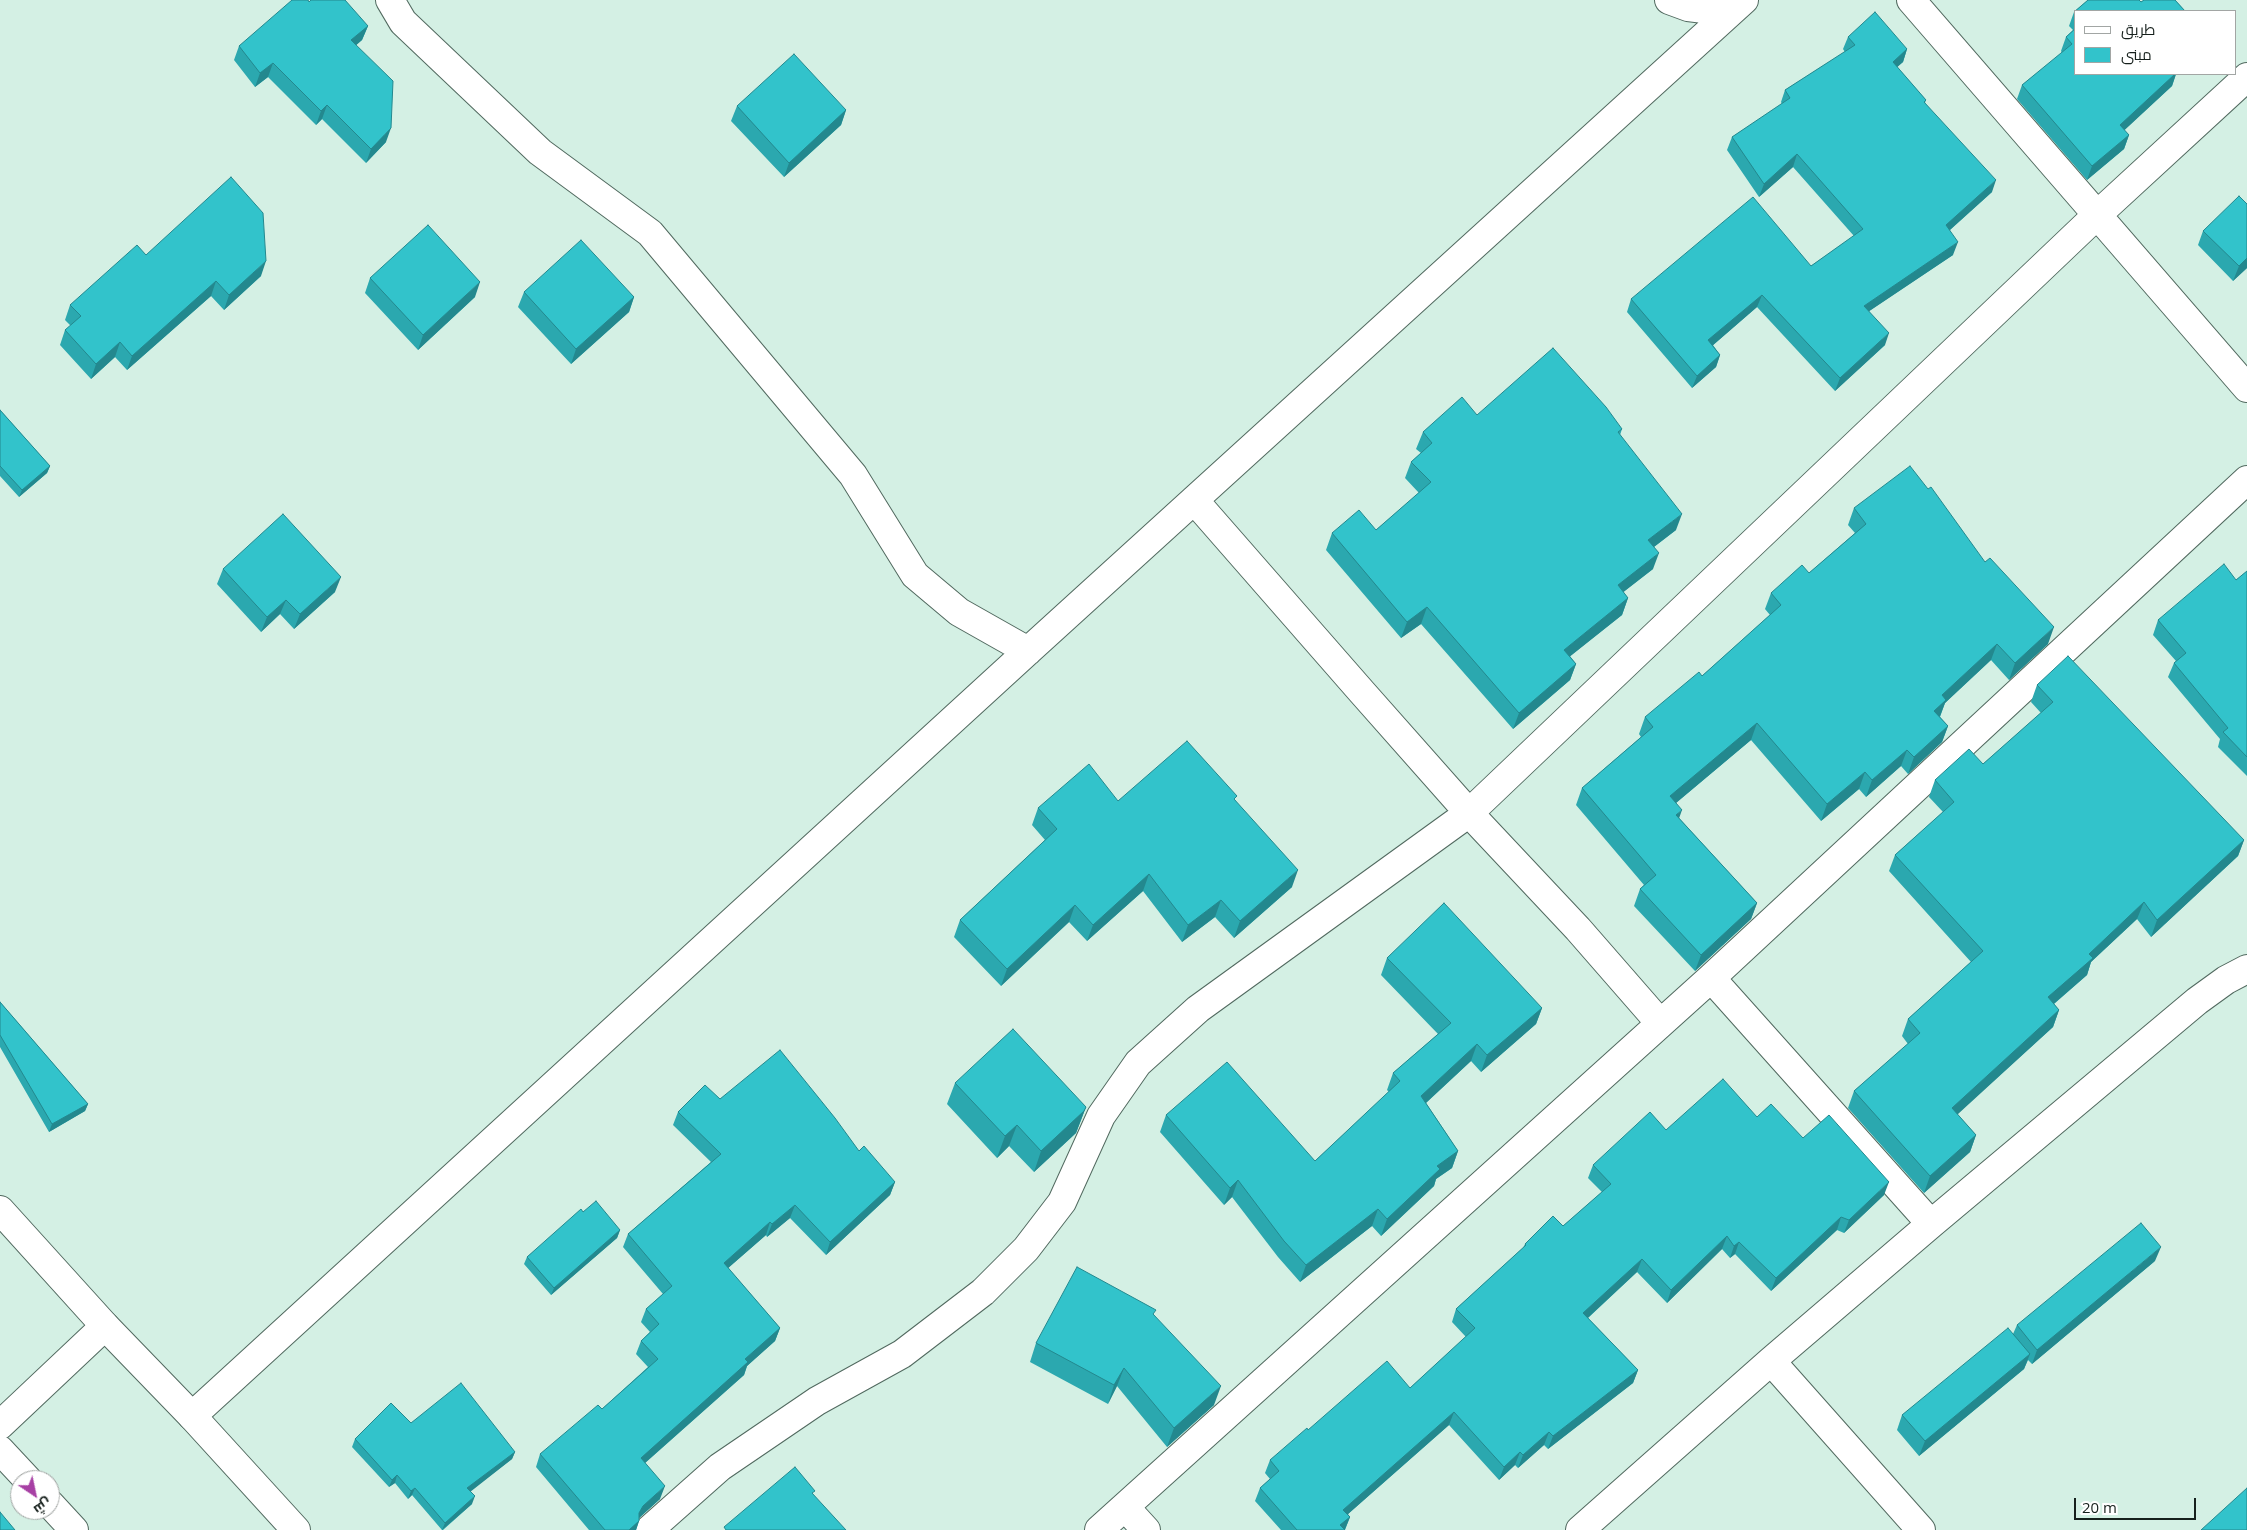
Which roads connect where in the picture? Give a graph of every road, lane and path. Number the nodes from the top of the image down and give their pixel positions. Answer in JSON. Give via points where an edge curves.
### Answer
{"nodes":[{"id":1,"x":390,"y":0,"type":"edge"},
{"id":2,"x":1669,"y":0,"type":"edge"},
{"id":3,"x":1911,"y":0,"type":"edge"},
{"id":4,"x":1737,"y":6,"type":"edge"},
{"id":5,"x":2247,"y":77,"type":"edge"},
{"id":6,"x":2096,"y":216,"type":"junction"},
{"id":7,"x":2247,"y":388,"type":"edge"},
{"id":8,"x":2247,"y":480,"type":"edge"},
{"id":9,"x":1194,"y":500,"type":"junction"},
{"id":10,"x":1028,"y":651,"type":"junction"},
{"id":11,"x":1469,"y":812,"type":"junction"},
{"id":12,"x":2247,"y":969,"type":"edge"},
{"id":13,"x":1711,"y":978,"type":"junction"},
{"id":14,"x":1660,"y":1023,"type":"junction"},
{"id":15,"x":1,"y":1207,"type":"edge"},
{"id":16,"x":1930,"y":1224,"type":"junction"},
{"id":17,"x":105,"y":1326,"type":"junction"},
{"id":18,"x":1771,"y":1361,"type":"junction"},
{"id":19,"x":192,"y":1416,"type":"junction"},
{"id":20,"x":0,"y":1424,"type":"edge"},
{"id":21,"x":0,"y":1450,"type":"edge"},
{"id":22,"x":19,"y":1470,"type":"edge"},
{"id":23,"x":1125,"y":1507,"type":"junction"},
{"id":24,"x":60,"y":1515,"type":"edge"},
{"id":25,"x":74,"y":1530,"type":"edge"},
{"id":26,"x":296,"y":1530,"type":"edge"},
{"id":27,"x":649,"y":1530,"type":"edge"},
{"id":28,"x":1099,"y":1530,"type":"edge"},
{"id":29,"x":1146,"y":1530,"type":"edge"},
{"id":30,"x":1580,"y":1530,"type":"edge"},
{"id":31,"x":1921,"y":1530,"type":"edge"}],
"edges":[{"from":1,"to":10,"type":"street","via":[[402,22],[540,152],[650,233],[853,475],[915,575],[959,612]]},
{"from":2,"to":4,"type":"street","via":[[1688,7]]},
{"from":3,"to":6,"type":"street"},
{"from":4,"to":9,"type":"street"},
{"from":5,"to":6,"type":"street"},
{"from":6,"to":7,"type":"street"},
{"from":6,"to":11,"type":"street"},
{"from":8,"to":13,"type":"street"},
{"from":9,"to":10,"type":"street"},
{"from":9,"to":11,"type":"street"},
{"from":10,"to":19,"type":"street"},
{"from":11,"to":14,"type":"street"},
{"from":11,"to":27,"type":"street","via":[[1198,1009],[1138,1063],[1101,1116],[1062,1202],[1026,1249],[983,1292],[902,1354],[816,1401],[720,1466]]},
{"from":12,"to":16,"type":"street","via":[[2197,1002]]},
{"from":13,"to":14,"type":"street"},
{"from":13,"to":16,"type":"street"},
{"from":14,"to":23,"type":"street"},
{"from":15,"to":17,"type":"street"},
{"from":16,"to":18,"type":"street"},
{"from":17,"to":19,"type":"street"},
{"from":17,"to":20,"type":"street"},
{"from":18,"to":30,"type":"street"},
{"from":18,"to":31,"type":"street"},
{"from":19,"to":26,"type":"street"},
{"from":21,"to":22,"type":"street"},
{"from":23,"to":28,"type":"street"},
{"from":23,"to":29,"type":"street"},
{"from":24,"to":25,"type":"street"}]}
